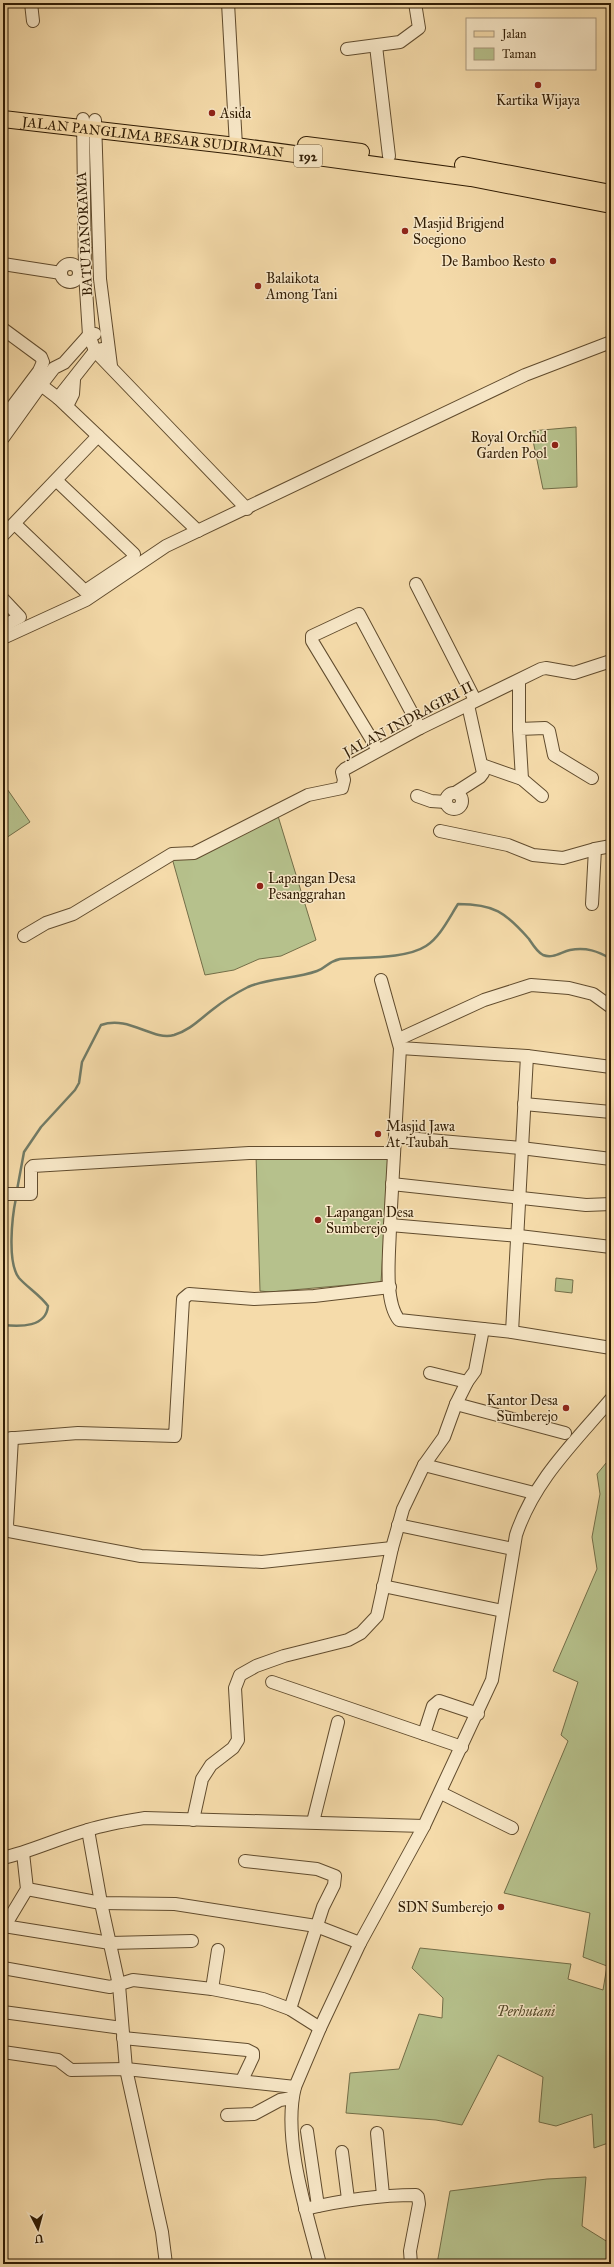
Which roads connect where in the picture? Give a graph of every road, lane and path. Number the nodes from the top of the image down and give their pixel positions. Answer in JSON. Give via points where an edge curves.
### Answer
{"nodes":[{"id":1,"x":31,"y":3,"type":"edge"},
{"id":2,"x":228,"y":3,"type":"edge"},
{"id":3,"x":415,"y":3,"type":"edge"},
{"id":4,"x":33,"y":21,"type":"dead end"},
{"id":5,"x":376,"y":46,"type":"junction"},
{"id":6,"x":347,"y":48,"type":"dead end"},
{"id":7,"x":3,"y":108,"type":"edge"},
{"id":8,"x":3,"y":119,"type":"edge"},
{"id":9,"x":89,"y":125,"type":"junction"},
{"id":10,"x":235,"y":141,"type":"junction"},
{"id":11,"x":273,"y":146,"type":"junction"},
{"id":12,"x":389,"y":156,"type":"junction"},
{"id":13,"x":611,"y":193,"type":"edge"},
{"id":14,"x":611,"y":205,"type":"edge"},
{"id":15,"x":3,"y":264,"type":"edge"},
{"id":16,"x":99,"y":266,"type":"junction"},
{"id":17,"x":81,"y":267,"type":"junction"},
{"id":18,"x":61,"y":273,"type":"junction"},
{"id":19,"x":100,"y":279,"type":"junction"},
{"id":20,"x":81,"y":280,"type":"junction"},
{"id":21,"x":3,"y":329,"type":"edge"},
{"id":22,"x":105,"y":333,"type":"junction"},
{"id":23,"x":89,"y":335,"type":"junction"},
{"id":24,"x":611,"y":342,"type":"edge"},
{"id":25,"x":108,"y":347,"type":"junction"},
{"id":26,"x":95,"y":352,"type":"junction"},
{"id":27,"x":41,"y":357,"type":"junction"},
{"id":28,"x":111,"y":366,"type":"junction"},
{"id":29,"x":54,"y":368,"type":"junction"},
{"id":30,"x":74,"y":380,"type":"junction"},
{"id":31,"x":41,"y":385,"type":"junction"},
{"id":32,"x":58,"y":398,"type":"junction"},
{"id":33,"x":67,"y":406,"type":"junction"},
{"id":34,"x":3,"y":419,"type":"edge"},
{"id":35,"x":4,"y":435,"type":"edge"},
{"id":36,"x":98,"y":436,"type":"junction"},
{"id":37,"x":57,"y":481,"type":"junction"},
{"id":38,"x":247,"y":509,"type":"junction"},
{"id":39,"x":14,"y":524,"type":"junction"},
{"id":40,"x":198,"y":531,"type":"junction"},
{"id":41,"x":3,"y":535,"type":"edge"},
{"id":42,"x":416,"y":584,"type":"dead end"},
{"id":43,"x":3,"y":599,"type":"edge"},
{"id":44,"x":3,"y":626,"type":"edge"},
{"id":45,"x":3,"y":638,"type":"edge"},
{"id":46,"x":611,"y":661,"type":"edge"},
{"id":47,"x":519,"y":681,"type":"junction"},
{"id":48,"x":472,"y":703,"type":"junction"},
{"id":49,"x":420,"y":728,"type":"junction"},
{"id":50,"x":519,"y":729,"type":"junction"},
{"id":51,"x":378,"y":750,"type":"junction"},
{"id":52,"x":482,"y":765,"type":"junction"},
{"id":53,"x":592,"y":778,"type":"dead end"},
{"id":54,"x":522,"y":779,"type":"junction"},
{"id":55,"x":417,"y":796,"type":"dead end"},
{"id":56,"x":542,"y":796,"type":"dead end"},
{"id":57,"x":440,"y":831,"type":"dead end"},
{"id":58,"x":611,"y":846,"type":"edge"},
{"id":59,"x":595,"y":850,"type":"junction"},
{"id":60,"x":592,"y":904,"type":"dead end"},
{"id":61,"x":24,"y":936,"type":"dead end"},
{"id":62,"x":381,"y":980,"type":"dead end"},
{"id":63,"x":611,"y":1007,"type":"edge"},
{"id":64,"x":400,"y":1043,"type":"junction"},
{"id":65,"x":527,"y":1056,"type":"junction"},
{"id":66,"x":611,"y":1067,"type":"edge"},
{"id":67,"x":524,"y":1104,"type":"junction"},
{"id":68,"x":611,"y":1112,"type":"edge"},
{"id":69,"x":395,"y":1137,"type":"junction"},
{"id":70,"x":521,"y":1148,"type":"junction"},
{"id":71,"x":394,"y":1153,"type":"junction"},
{"id":72,"x":611,"y":1159,"type":"edge"},
{"id":73,"x":392,"y":1184,"type":"junction"},
{"id":74,"x":3,"y":1194,"type":"edge"},
{"id":75,"x":520,"y":1198,"type":"junction"},
{"id":76,"x":611,"y":1204,"type":"edge"},
{"id":77,"x":390,"y":1225,"type":"junction"},
{"id":78,"x":519,"y":1236,"type":"junction"},
{"id":79,"x":611,"y":1247,"type":"edge"},
{"id":80,"x":390,"y":1287,"type":"junction"},
{"id":81,"x":483,"y":1330,"type":"junction"},
{"id":82,"x":512,"y":1332,"type":"junction"},
{"id":83,"x":611,"y":1348,"type":"edge"},
{"id":84,"x":430,"y":1373,"type":"dead end"},
{"id":85,"x":467,"y":1382,"type":"junction"},
{"id":86,"x":611,"y":1399,"type":"edge"},
{"id":87,"x":456,"y":1404,"type":"junction"},
{"id":88,"x":565,"y":1433,"type":"dead end"},
{"id":89,"x":7,"y":1438,"type":"edge"},
{"id":90,"x":424,"y":1465,"type":"junction"},
{"id":91,"x":534,"y":1493,"type":"junction"},
{"id":92,"x":398,"y":1524,"type":"junction"},
{"id":93,"x":392,"y":1548,"type":"junction"},
{"id":94,"x":514,"y":1548,"type":"junction"},
{"id":95,"x":383,"y":1586,"type":"junction"},
{"id":96,"x":503,"y":1611,"type":"junction"},
{"id":97,"x":272,"y":1682,"type":"dead end"},
{"id":98,"x":478,"y":1714,"type":"junction"},
{"id":99,"x":338,"y":1722,"type":"dead end"},
{"id":100,"x":424,"y":1734,"type":"junction"},
{"id":101,"x":462,"y":1747,"type":"junction"},
{"id":102,"x":441,"y":1793,"type":"junction"},
{"id":103,"x":193,"y":1820,"type":"junction"},
{"id":104,"x":312,"y":1822,"type":"junction"},
{"id":105,"x":424,"y":1826,"type":"junction"},
{"id":106,"x":512,"y":1828,"type":"dead end"},
{"id":107,"x":88,"y":1830,"type":"junction"},
{"id":108,"x":23,"y":1853,"type":"junction"},
{"id":109,"x":3,"y":1858,"type":"edge"},
{"id":110,"x":245,"y":1861,"type":"dead end"},
{"id":111,"x":27,"y":1889,"type":"junction"},
{"id":112,"x":101,"y":1903,"type":"junction"},
{"id":113,"x":316,"y":1926,"type":"junction"},
{"id":114,"x":4,"y":1928,"type":"edge"},
{"id":115,"x":192,"y":1941,"type":"dead end"},
{"id":116,"x":110,"y":1943,"type":"junction"},
{"id":117,"x":360,"y":1943,"type":"junction"},
{"id":118,"x":218,"y":1950,"type":"dead end"},
{"id":119,"x":3,"y":1968,"type":"edge"},
{"id":120,"x":119,"y":1985,"type":"junction"},
{"id":121,"x":212,"y":1990,"type":"junction"},
{"id":122,"x":290,"y":2009,"type":"junction"},
{"id":123,"x":3,"y":2012,"type":"edge"},
{"id":124,"x":320,"y":2028,"type":"junction"},
{"id":125,"x":122,"y":2033,"type":"junction"},
{"id":126,"x":3,"y":2052,"type":"edge"},
{"id":127,"x":126,"y":2069,"type":"junction"},
{"id":128,"x":242,"y":2080,"type":"junction"},
{"id":129,"x":293,"y":2092,"type":"junction"},
{"id":130,"x":227,"y":2115,"type":"dead end"},
{"id":131,"x":307,"y":2131,"type":"dead end"},
{"id":132,"x":377,"y":2133,"type":"dead end"},
{"id":133,"x":342,"y":2152,"type":"dead end"},
{"id":134,"x":383,"y":2195,"type":"junction"},
{"id":135,"x":348,"y":2199,"type":"junction"},
{"id":136,"x":318,"y":2206,"type":"junction"},
{"id":137,"x":305,"y":2209,"type":"junction"},
{"id":138,"x":166,"y":2264,"type":"edge"},
{"id":139,"x":320,"y":2264,"type":"edge"},
{"id":140,"x":411,"y":2264,"type":"edge"}],
"edges":[{"from":1,"to":4,"type":"street"},
{"from":2,"to":10,"type":"street"},
{"from":3,"to":5,"type":"street","via":[[418,30],[400,42]]},
{"from":5,"to":6,"type":"street"},
{"from":5,"to":12,"type":"street"},
{"from":7,"to":9,"type":"main road","name":"JALAN PANGLIMA BESAR SUDIRMAN","number":"192"},
{"from":8,"to":9,"type":"main road","name":"JALAN PANGLIMA BESAR SUDIRMAN","number":"192"},
{"from":9,"to":10,"type":"main road","name":"JALAN PANGLIMA BESAR SUDIRMAN","number":"192"},
{"from":9,"to":16,"type":"street","name":"BATU PANORAMA"},
{"from":9,"to":17,"type":"street","name":"BATU PANORAMA","via":[[84,254]]},
{"from":10,"to":11,"type":"main road","name":"JALAN PANGLIMA BESAR SUDIRMAN","number":"192"},
{"from":11,"to":12,"type":"main road","name":"JALAN PANGLIMA BESAR SUDIRMAN","number":"192"},
{"from":11,"to":14,"type":"main road","name":"JALAN PANGLIMA BESAR SUDIRMAN","number":"192","via":[[474,178]]},
{"from":12,"to":13,"type":"main road","name":"JALAN PANGLIMA BESAR SUDIRMAN","number":"192","via":[[476,167]]},
{"from":15,"to":18,"type":"street"},
{"from":16,"to":17,"type":"street"},
{"from":16,"to":19,"type":"street","name":"BATU PANORAMA"},
{"from":17,"to":18,"type":"street","via":[[67,264]]},
{"from":17,"to":20,"type":"street"},
{"from":18,"to":20,"type":"street","via":[[66,282]]},
{"from":19,"to":20,"type":"street"},
{"from":19,"to":22,"type":"street","name":"BATU PANORAMA"},
{"from":20,"to":23,"type":"street"},
{"from":21,"to":27,"type":"street"},
{"from":22,"to":23,"type":"street"},
{"from":22,"to":25,"type":"street","name":"BATU PANORAMA"},
{"from":23,"to":26,"type":"street"},
{"from":23,"to":29,"type":"street","via":[[64,363]]},
{"from":24,"to":38,"type":"street","via":[[525,376]]},
{"from":25,"to":26,"type":"street"},
{"from":25,"to":28,"type":"street","name":"BATU PANORAMA"},
{"from":26,"to":28,"type":"street"},
{"from":26,"to":30,"type":"street"},
{"from":27,"to":29,"type":"street"},
{"from":27,"to":34,"type":"street","via":[[43,362],[39,371]]},
{"from":28,"to":38,"type":"street"},
{"from":29,"to":31,"type":"street"},
{"from":30,"to":32,"type":"street"},
{"from":30,"to":33,"type":"street","via":[[73,394]]},
{"from":31,"to":32,"type":"street"},
{"from":31,"to":35,"type":"street"},
{"from":32,"to":33,"type":"street"},
{"from":33,"to":36,"type":"street"},
{"from":36,"to":37,"type":"street"},
{"from":36,"to":40,"type":"street"},
{"from":37,"to":39,"type":"street"},
{"from":37,"to":39,"type":"street","via":[[134,554],[133,559],[85,591]]},
{"from":38,"to":40,"type":"street"},
{"from":39,"to":41,"type":"street"},
{"from":40,"to":45,"type":"street","via":[[166,546],[86,600]]},
{"from":42,"to":48,"type":"street"},
{"from":43,"to":44,"type":"street","via":[[20,617]]},
{"from":46,"to":47,"type":"street","name":"JALAN INDRAGIRI II","via":[[574,673],[544,668]]},
{"from":47,"to":48,"type":"street","name":"JALAN INDRAGIRI II"},
{"from":47,"to":50,"type":"street"},
{"from":48,"to":49,"type":"street","name":"JALAN INDRAGIRI II"},
{"from":48,"to":52,"type":"street"},
{"from":49,"to":51,"type":"street","name":"JALAN INDRAGIRI II"},
{"from":49,"to":51,"type":"street","via":[[360,616],[356,614],[312,636],[312,641]]},
{"from":50,"to":53,"type":"street","via":[[548,729],[554,755]]},
{"from":50,"to":54,"type":"street"},
{"from":51,"to":61,"type":"street","name":"JALAN INDRAGIRI II","via":[[344,770],[342,788],[308,795],[194,852],[172,854],[73,914]]},
{"from":52,"to":54,"type":"street"},
{"from":52,"to":55,"type":"street","via":[[482,775],[455,793],[461,797],[460,806],[450,808],[446,802],[431,801]]},
{"from":54,"to":56,"type":"street"},
{"from":57,"to":59,"type":"street","via":[[508,845],[533,855],[563,858]]},
{"from":58,"to":59,"type":"street"},
{"from":59,"to":60,"type":"street"},
{"from":62,"to":64,"type":"street"},
{"from":63,"to":64,"type":"street","via":[[593,994],[568,988],[531,985],[484,1000]]},
{"from":64,"to":65,"type":"street"},
{"from":64,"to":69,"type":"street"},
{"from":65,"to":66,"type":"street"},
{"from":65,"to":67,"type":"street"},
{"from":67,"to":68,"type":"street"},
{"from":67,"to":70,"type":"street"},
{"from":69,"to":70,"type":"street"},
{"from":69,"to":71,"type":"street"},
{"from":70,"to":72,"type":"street"},
{"from":70,"to":75,"type":"street"},
{"from":71,"to":73,"type":"street"},
{"from":71,"to":74,"type":"street","via":[[249,1153],[33,1166],[31,1193]]},
{"from":73,"to":75,"type":"street"},
{"from":73,"to":77,"type":"street"},
{"from":75,"to":76,"type":"street","via":[[586,1205]]},
{"from":75,"to":78,"type":"street"},
{"from":77,"to":78,"type":"street"},
{"from":77,"to":80,"type":"street"},
{"from":78,"to":79,"type":"street"},
{"from":78,"to":82,"type":"street"},
{"from":80,"to":81,"type":"street","via":[[395,1315],[399,1320]]},
{"from":80,"to":89,"type":"street","via":[[314,1296],[254,1299],[189,1294],[183,1299],[175,1436],[78,1433]]},
{"from":81,"to":82,"type":"street"},
{"from":81,"to":85,"type":"street","via":[[475,1371]]},
{"from":82,"to":83,"type":"street"},
{"from":84,"to":85,"type":"street"},
{"from":85,"to":87,"type":"street"},
{"from":86,"to":91,"type":"street","via":[[575,1439]]},
{"from":87,"to":88,"type":"street"},
{"from":87,"to":90,"type":"street","via":[[444,1437]]},
{"from":89,"to":93,"type":"street","via":[[9,1530],[141,1556],[255,1562]]},
{"from":90,"to":91,"type":"street"},
{"from":90,"to":92,"type":"street"},
{"from":91,"to":94,"type":"street","via":[[520,1523]]},
{"from":92,"to":93,"type":"street"},
{"from":92,"to":94,"type":"street"},
{"from":93,"to":95,"type":"street"},
{"from":94,"to":96,"type":"street"},
{"from":95,"to":96,"type":"street"},
{"from":95,"to":103,"type":"street","via":[[377,1616],[361,1633],[348,1640],[284,1656],[240,1675],[235,1688],[238,1740],[233,1748],[211,1765],[202,1779]]},
{"from":96,"to":98,"type":"street","via":[[496,1668]]},
{"from":97,"to":100,"type":"street"},
{"from":98,"to":100,"type":"street","via":[[439,1701],[433,1706]]},
{"from":98,"to":101,"type":"street"},
{"from":99,"to":104,"type":"street"},
{"from":100,"to":101,"type":"street"},
{"from":101,"to":102,"type":"street"},
{"from":102,"to":105,"type":"street"},
{"from":102,"to":106,"type":"street"},
{"from":103,"to":104,"type":"street"},
{"from":103,"to":107,"type":"street","via":[[145,1818],[121,1821]]},
{"from":104,"to":105,"type":"street"},
{"from":105,"to":117,"type":"street"},
{"from":107,"to":108,"type":"street"},
{"from":107,"to":112,"type":"street"},
{"from":108,"to":109,"type":"street"},
{"from":108,"to":111,"type":"street"},
{"from":110,"to":113,"type":"street","via":[[317,1869],[335,1876],[334,1885]]},
{"from":111,"to":112,"type":"street"},
{"from":111,"to":114,"type":"street"},
{"from":112,"to":113,"type":"street","via":[[175,1904]]},
{"from":112,"to":116,"type":"street"},
{"from":113,"to":117,"type":"street"},
{"from":113,"to":122,"type":"street"},
{"from":114,"to":116,"type":"street"},
{"from":115,"to":116,"type":"street"},
{"from":116,"to":120,"type":"street"},
{"from":117,"to":124,"type":"street"},
{"from":118,"to":121,"type":"street"},
{"from":119,"to":120,"type":"street","via":[[110,1987]]},
{"from":120,"to":121,"type":"street","via":[[133,1980]]},
{"from":120,"to":125,"type":"street"},
{"from":121,"to":122,"type":"street","via":[[263,1999]]},
{"from":122,"to":124,"type":"street"},
{"from":123,"to":125,"type":"street"},
{"from":124,"to":129,"type":"street"},
{"from":125,"to":127,"type":"street"},
{"from":125,"to":128,"type":"street","via":[[247,2050],[253,2053],[253,2057]]},
{"from":126,"to":127,"type":"street","via":[[58,2060],[71,2070]]},
{"from":127,"to":128,"type":"street"},
{"from":127,"to":138,"type":"street","via":[[162,2232]]},
{"from":128,"to":129,"type":"street"},
{"from":129,"to":130,"type":"street","via":[[254,2114]]},
{"from":129,"to":137,"type":"street","via":[[292,2124],[296,2168]]},
{"from":131,"to":136,"type":"street"},
{"from":132,"to":134,"type":"street"},
{"from":133,"to":135,"type":"street"},
{"from":134,"to":135,"type":"street"},
{"from":134,"to":140,"type":"street","via":[[418,2197],[410,2251]]},
{"from":135,"to":136,"type":"street"},
{"from":136,"to":137,"type":"street"},
{"from":137,"to":139,"type":"street"}]}
